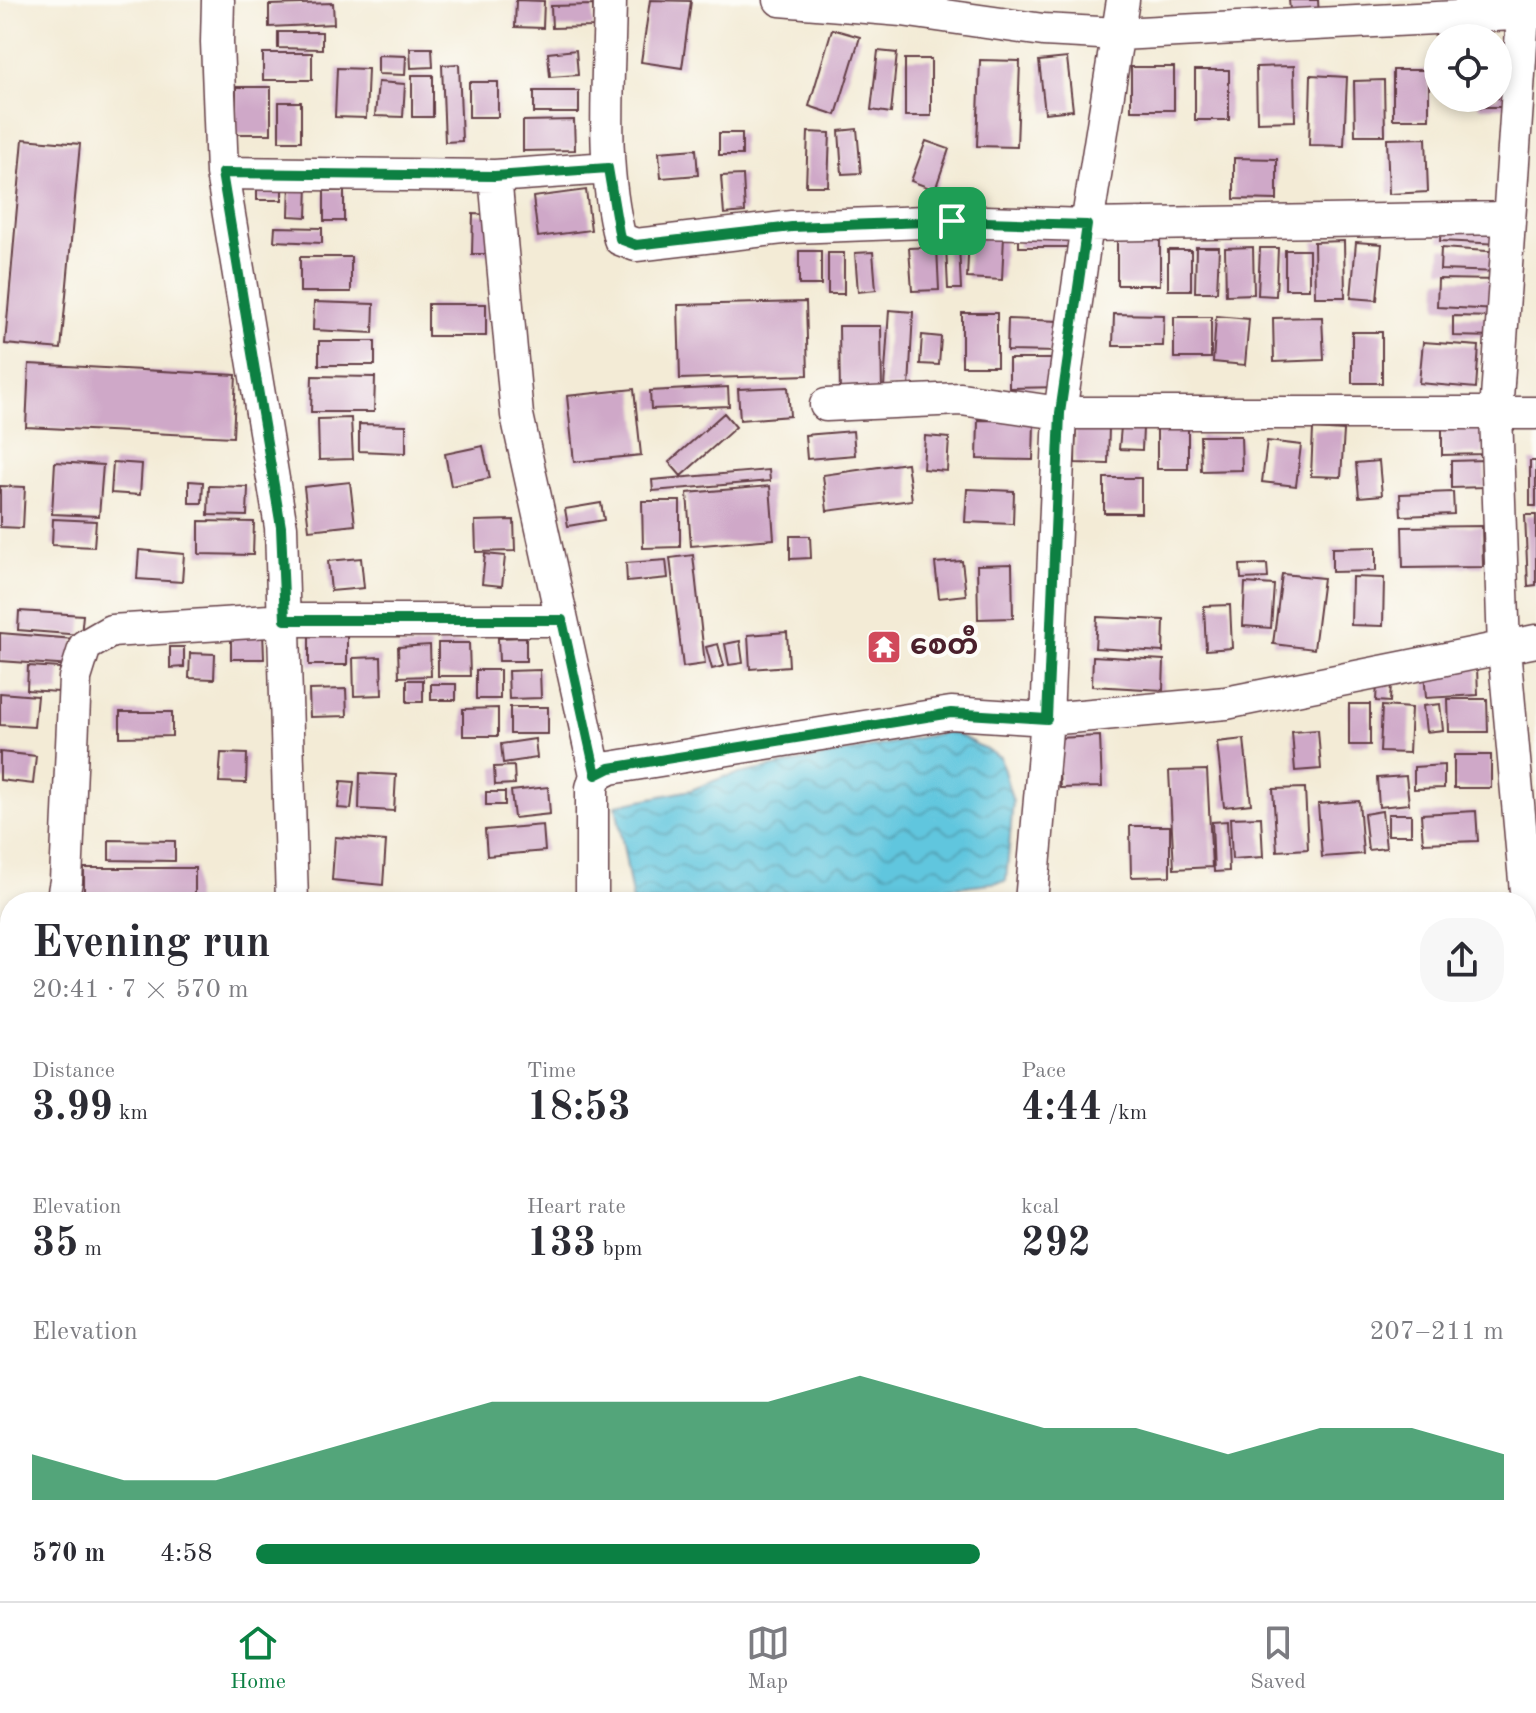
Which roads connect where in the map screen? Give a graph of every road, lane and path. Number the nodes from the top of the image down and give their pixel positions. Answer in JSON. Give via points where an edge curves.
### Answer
{"nodes":[{"id":1,"x":218,"y":0,"type":"edge"},
{"id":2,"x":610,"y":0,"type":"edge"},
{"id":3,"x":780,"y":0,"type":"edge"},
{"id":4,"x":1123,"y":0,"type":"edge"},
{"id":5,"x":1528,"y":8,"type":"edge"},
{"id":6,"x":1119,"y":34,"type":"junction"},
{"id":7,"x":608,"y":168,"type":"junction"},
{"id":8,"x":222,"y":173,"type":"junction"},
{"id":9,"x":495,"y":176,"type":"junction"},
{"id":10,"x":1509,"y":218,"type":"junction"},
{"id":11,"x":1087,"y":225,"type":"junction"},
{"id":12,"x":826,"y":405,"type":"dead end"},
{"id":13,"x":1060,"y":413,"type":"junction"},
{"id":14,"x":1496,"y":413,"type":"junction"},
{"id":15,"x":1536,"y":413,"type":"edge"},
{"id":16,"x":285,"y":620,"type":"junction"},
{"id":17,"x":562,"y":620,"type":"junction"},
{"id":18,"x":1536,"y":641,"type":"edge"},
{"id":19,"x":1504,"y":649,"type":"junction"},
{"id":20,"x":1047,"y":719,"type":"junction"},
{"id":21,"x":596,"y":775,"type":"junction"},
{"id":22,"x":64,"y":892,"type":"edge"},
{"id":23,"x":292,"y":892,"type":"edge"},
{"id":24,"x":592,"y":892,"type":"edge"},
{"id":25,"x":1032,"y":892,"type":"edge"},
{"id":26,"x":1522,"y":892,"type":"edge"}],
"edges":[{"from":1,"to":8,"type":"street"},
{"from":2,"to":7,"type":"street"},
{"from":3,"to":6,"type":"street"},
{"from":4,"to":6,"type":"street"},
{"from":5,"to":6,"type":"street"},
{"from":5,"to":10,"type":"street"},
{"from":6,"to":11,"type":"street"},
{"from":7,"to":9,"type":"street"},
{"from":7,"to":11,"type":"street","via":[[620,239],[636,245],[792,227],[952,221]]},
{"from":8,"to":9,"type":"street"},
{"from":8,"to":16,"type":"street","via":[[281,527]]},
{"from":9,"to":17,"type":"street","via":[[517,415]]},
{"from":10,"to":11,"type":"street"},
{"from":10,"to":14,"type":"street"},
{"from":11,"to":13,"type":"street"},
{"from":12,"to":13,"type":"street","via":[[961,399]]},
{"from":13,"to":14,"type":"street"},
{"from":13,"to":20,"type":"street"},
{"from":14,"to":15,"type":"street"},
{"from":14,"to":19,"type":"street"},
{"from":16,"to":17,"type":"street"},
{"from":16,"to":22,"type":"street","via":[[111,631],[85,646],[75,678]]},
{"from":16,"to":23,"type":"street"},
{"from":17,"to":21,"type":"street"},
{"from":18,"to":19,"type":"street"},
{"from":19,"to":20,"type":"street","via":[[1226,703]]},
{"from":19,"to":26,"type":"street"},
{"from":20,"to":21,"type":"street","via":[[951,713],[610,768]]},
{"from":20,"to":25,"type":"street"},
{"from":21,"to":24,"type":"street"}]}
